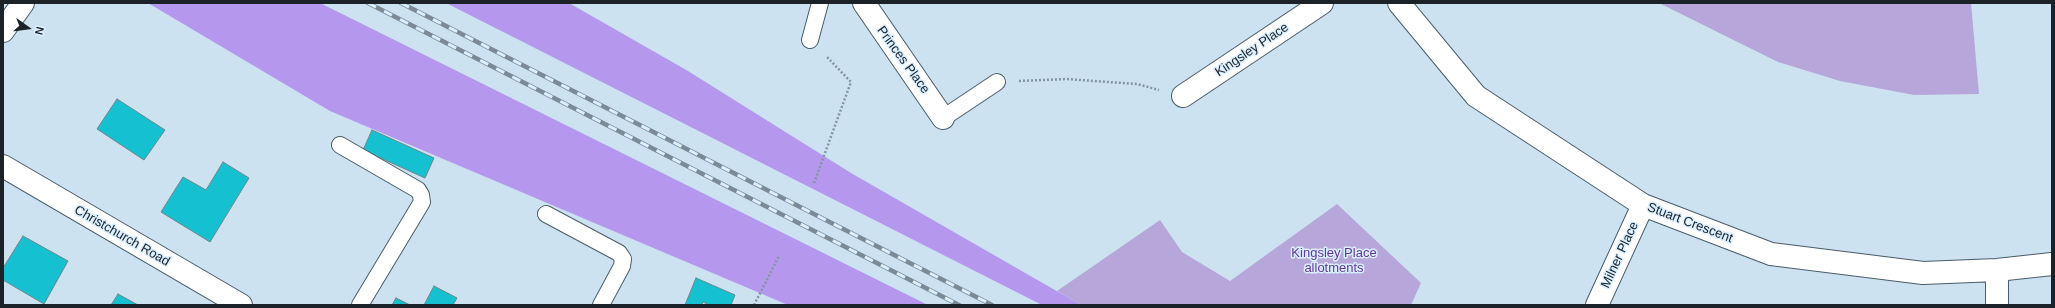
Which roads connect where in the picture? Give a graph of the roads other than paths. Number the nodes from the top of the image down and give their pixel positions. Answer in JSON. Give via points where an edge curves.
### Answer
{"nodes":[{"id":1,"x":23,"y":3,"type":"edge"},
{"id":2,"x":820,"y":3,"type":"edge"},
{"id":3,"x":864,"y":3,"type":"edge"},
{"id":4,"x":1322,"y":3,"type":"edge"},
{"id":5,"x":1399,"y":3,"type":"edge"},
{"id":6,"x":3,"y":31,"type":"edge"},
{"id":7,"x":810,"y":40,"type":"road end"},
{"id":8,"x":996,"y":82,"type":"road end"},
{"id":9,"x":1183,"y":96,"type":"road end"},
{"id":10,"x":943,"y":118,"type":"joint"},
{"id":11,"x":340,"y":145,"type":"dead end"},
{"id":12,"x":3,"y":166,"type":"edge"},
{"id":13,"x":1644,"y":205,"type":"junction"},
{"id":14,"x":546,"y":214,"type":"dead end"},
{"id":15,"x":2052,"y":264,"type":"edge"},
{"id":16,"x":1997,"y":270,"type":"junction"},
{"id":17,"x":241,"y":305,"type":"edge"},
{"id":18,"x":360,"y":305,"type":"edge"},
{"id":19,"x":601,"y":305,"type":"edge"},
{"id":20,"x":1597,"y":305,"type":"edge"},
{"id":21,"x":1997,"y":305,"type":"edge"}],
"edges":[{"from":1,"to":6,"type":"street"},
{"from":2,"to":7,"type":"lane"},
{"from":3,"to":10,"type":"street","name":"Princes Place"},
{"from":4,"to":9,"type":"street","name":"Kingsley Place"},
{"from":5,"to":13,"type":"street","name":"Stuart Crescent","via":[[1476,96]]},
{"from":8,"to":10,"type":"lane"},
{"from":11,"to":18,"type":"lane","via":[[418,190],[422,202]]},
{"from":12,"to":17,"type":"street","name":"Christchurch Road"},
{"from":13,"to":16,"type":"street","name":"Stuart Crescent","via":[[1771,254],[1923,273]]},
{"from":13,"to":20,"type":"street","name":"Milner Place"},
{"from":14,"to":19,"type":"lane","via":[[619,253],[623,259],[622,266]]},
{"from":15,"to":16,"type":"street","name":"Stuart Crescent"},
{"from":16,"to":21,"type":"street"}]}
